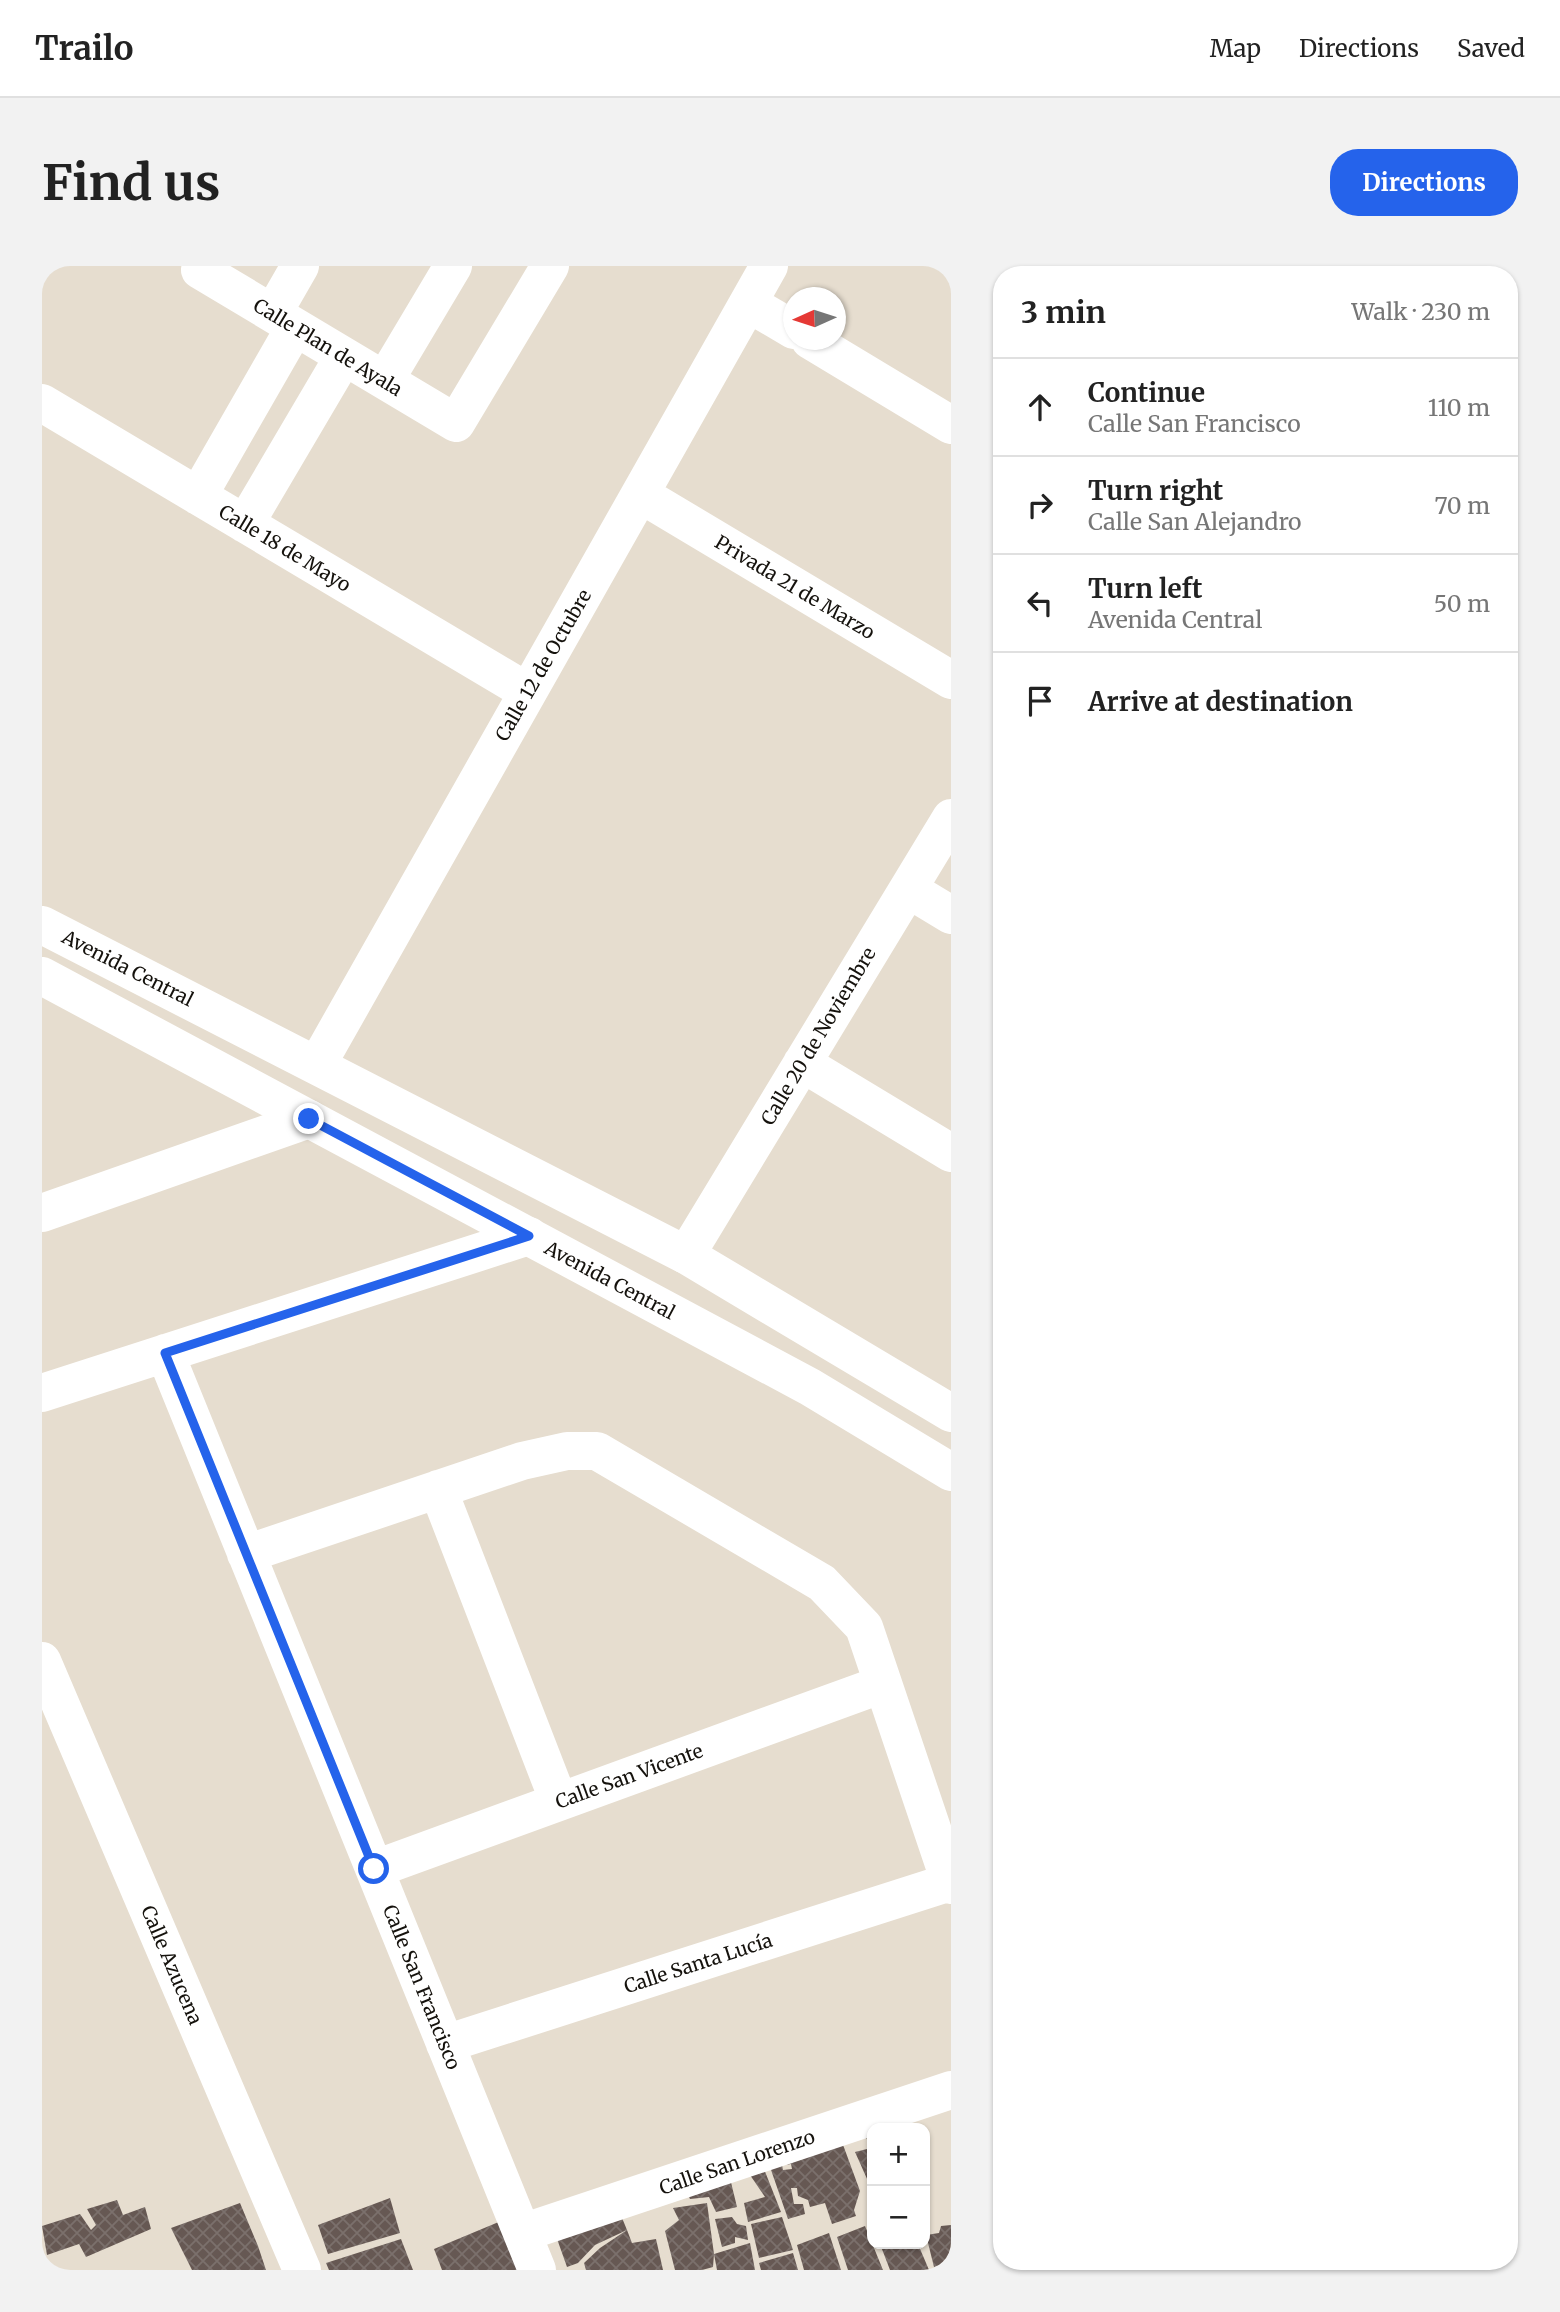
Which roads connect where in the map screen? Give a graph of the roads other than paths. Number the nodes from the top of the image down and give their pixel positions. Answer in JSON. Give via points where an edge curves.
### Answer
{"nodes":[{"id":1,"x":300,"y":266,"type":"edge"},
{"id":2,"x":453,"y":266,"type":"edge"},
{"id":3,"x":550,"y":266,"type":"edge"},
{"id":4,"x":769,"y":266,"type":"edge"},
{"id":5,"x":201,"y":268,"type":"edge"},
{"id":6,"x":748,"y":303,"type":"junction"},
{"id":7,"x":284,"y":320,"type":"junction"},
{"id":8,"x":783,"y":324,"type":"edge"},
{"id":9,"x":827,"y":350,"type":"edge"},
{"id":10,"x":344,"y":356,"type":"junction"},
{"id":11,"x":385,"y":380,"type":"junction"},
{"id":12,"x":42,"y":403,"type":"edge"},
{"id":13,"x":951,"y":425,"type":"edge"},
{"id":14,"x":640,"y":494,"type":"junction"},
{"id":15,"x":198,"y":496,"type":"junction"},
{"id":16,"x":245,"y":524,"type":"junction"},
{"id":17,"x":951,"y":680,"type":"edge"},
{"id":18,"x":528,"y":692,"type":"junction"},
{"id":19,"x":951,"y":818,"type":"edge"},
{"id":20,"x":908,"y":889,"type":"junction"},
{"id":21,"x":951,"y":915,"type":"edge"},
{"id":22,"x":42,"y":925,"type":"edge"},
{"id":23,"x":42,"y":976,"type":"edge"},
{"id":24,"x":802,"y":1063,"type":"junction"},
{"id":25,"x":317,"y":1065,"type":"junction"},
{"id":26,"x":309,"y":1119,"type":"junction"},
{"id":27,"x":951,"y":1153,"type":"edge"},
{"id":28,"x":42,"y":1213,"type":"edge"},
{"id":29,"x":529,"y":1236,"type":"junction"},
{"id":30,"x":686,"y":1255,"type":"junction"},
{"id":31,"x":165,"y":1353,"type":"junction"},
{"id":32,"x":42,"y":1393,"type":"edge"},
{"id":33,"x":951,"y":1413,"type":"edge"},
{"id":34,"x":951,"y":1472,"type":"edge"},
{"id":35,"x":438,"y":1489,"type":"junction"},
{"id":36,"x":246,"y":1554,"type":"junction"},
{"id":37,"x":42,"y":1661,"type":"edge"},
{"id":38,"x":883,"y":1684,"type":"junction"},
{"id":39,"x":559,"y":1802,"type":"junction"},
{"id":40,"x":374,"y":1869,"type":"junction"},
{"id":41,"x":950,"y":1883,"type":"edge"},
{"id":42,"x":445,"y":2044,"type":"junction"},
{"id":43,"x":951,"y":2090,"type":"edge"},
{"id":44,"x":523,"y":2234,"type":"junction"},
{"id":45,"x":302,"y":2270,"type":"edge"},
{"id":46,"x":537,"y":2270,"type":"edge"}],
"edges":[{"from":1,"to":7,"type":"street"},
{"from":2,"to":11,"type":"street"},
{"from":3,"to":11,"type":"street","name":"Calle Plan de Ayala","via":[[456,423]]},
{"from":4,"to":6,"type":"street","name":"Calle 12 de Octubre"},
{"from":5,"to":7,"type":"street","name":"Calle Plan de Ayala"},
{"from":6,"to":8,"type":"street"},
{"from":6,"to":14,"type":"street","name":"Calle 12 de Octubre"},
{"from":7,"to":10,"type":"street","name":"Calle Plan de Ayala"},
{"from":7,"to":15,"type":"street"},
{"from":9,"to":13,"type":"street"},
{"from":10,"to":11,"type":"street","name":"Calle Plan de Ayala"},
{"from":10,"to":16,"type":"street"},
{"from":12,"to":15,"type":"street","name":"Calle 18 de Mayo"},
{"from":14,"to":17,"type":"street","name":"Privada 21 de Marzo"},
{"from":14,"to":18,"type":"street","name":"Calle 12 de Octubre"},
{"from":15,"to":16,"type":"street","name":"Calle 18 de Mayo"},
{"from":16,"to":18,"type":"street","name":"Calle 18 de Mayo"},
{"from":18,"to":25,"type":"street","name":"Calle 12 de Octubre"},
{"from":19,"to":20,"type":"street","name":"Calle 20 de Noviembre"},
{"from":20,"to":21,"type":"street"},
{"from":20,"to":24,"type":"street","name":"Calle 20 de Noviembre"},
{"from":22,"to":25,"type":"street","name":"Avenida Central"},
{"from":23,"to":26,"type":"street","name":"Avenida Central"},
{"from":24,"to":27,"type":"street"},
{"from":24,"to":30,"type":"street","name":"Calle 20 de Noviembre"},
{"from":25,"to":30,"type":"street","name":"Avenida Central"},
{"from":26,"to":28,"type":"street"},
{"from":26,"to":29,"type":"street","name":"Avenida Central"},
{"from":29,"to":31,"type":"street"},
{"from":29,"to":34,"type":"street","name":"Avenida Central","via":[[810,1387]]},
{"from":30,"to":33,"type":"street","name":"Avenida Central"},
{"from":31,"to":32,"type":"street"},
{"from":31,"to":36,"type":"street","name":"Calle San Francisco"},
{"from":35,"to":36,"type":"street"},
{"from":35,"to":38,"type":"street","via":[[522,1461],[567,1451],[597,1451],[822,1583],[863,1626]]},
{"from":35,"to":39,"type":"street"},
{"from":36,"to":40,"type":"street","name":"Calle San Francisco"},
{"from":37,"to":45,"type":"street","name":"Calle Azucena"},
{"from":38,"to":39,"type":"street","name":"Calle San Vicente"},
{"from":38,"to":41,"type":"street"},
{"from":39,"to":40,"type":"street","name":"Calle San Vicente"},
{"from":40,"to":42,"type":"street","name":"Calle San Francisco"},
{"from":41,"to":42,"type":"street","name":"Calle Santa Lucía"},
{"from":42,"to":44,"type":"street","name":"Calle San Francisco"},
{"from":43,"to":44,"type":"street","name":"Calle San Lorenzo"},
{"from":44,"to":46,"type":"street","name":"Calle San Francisco"}]}
